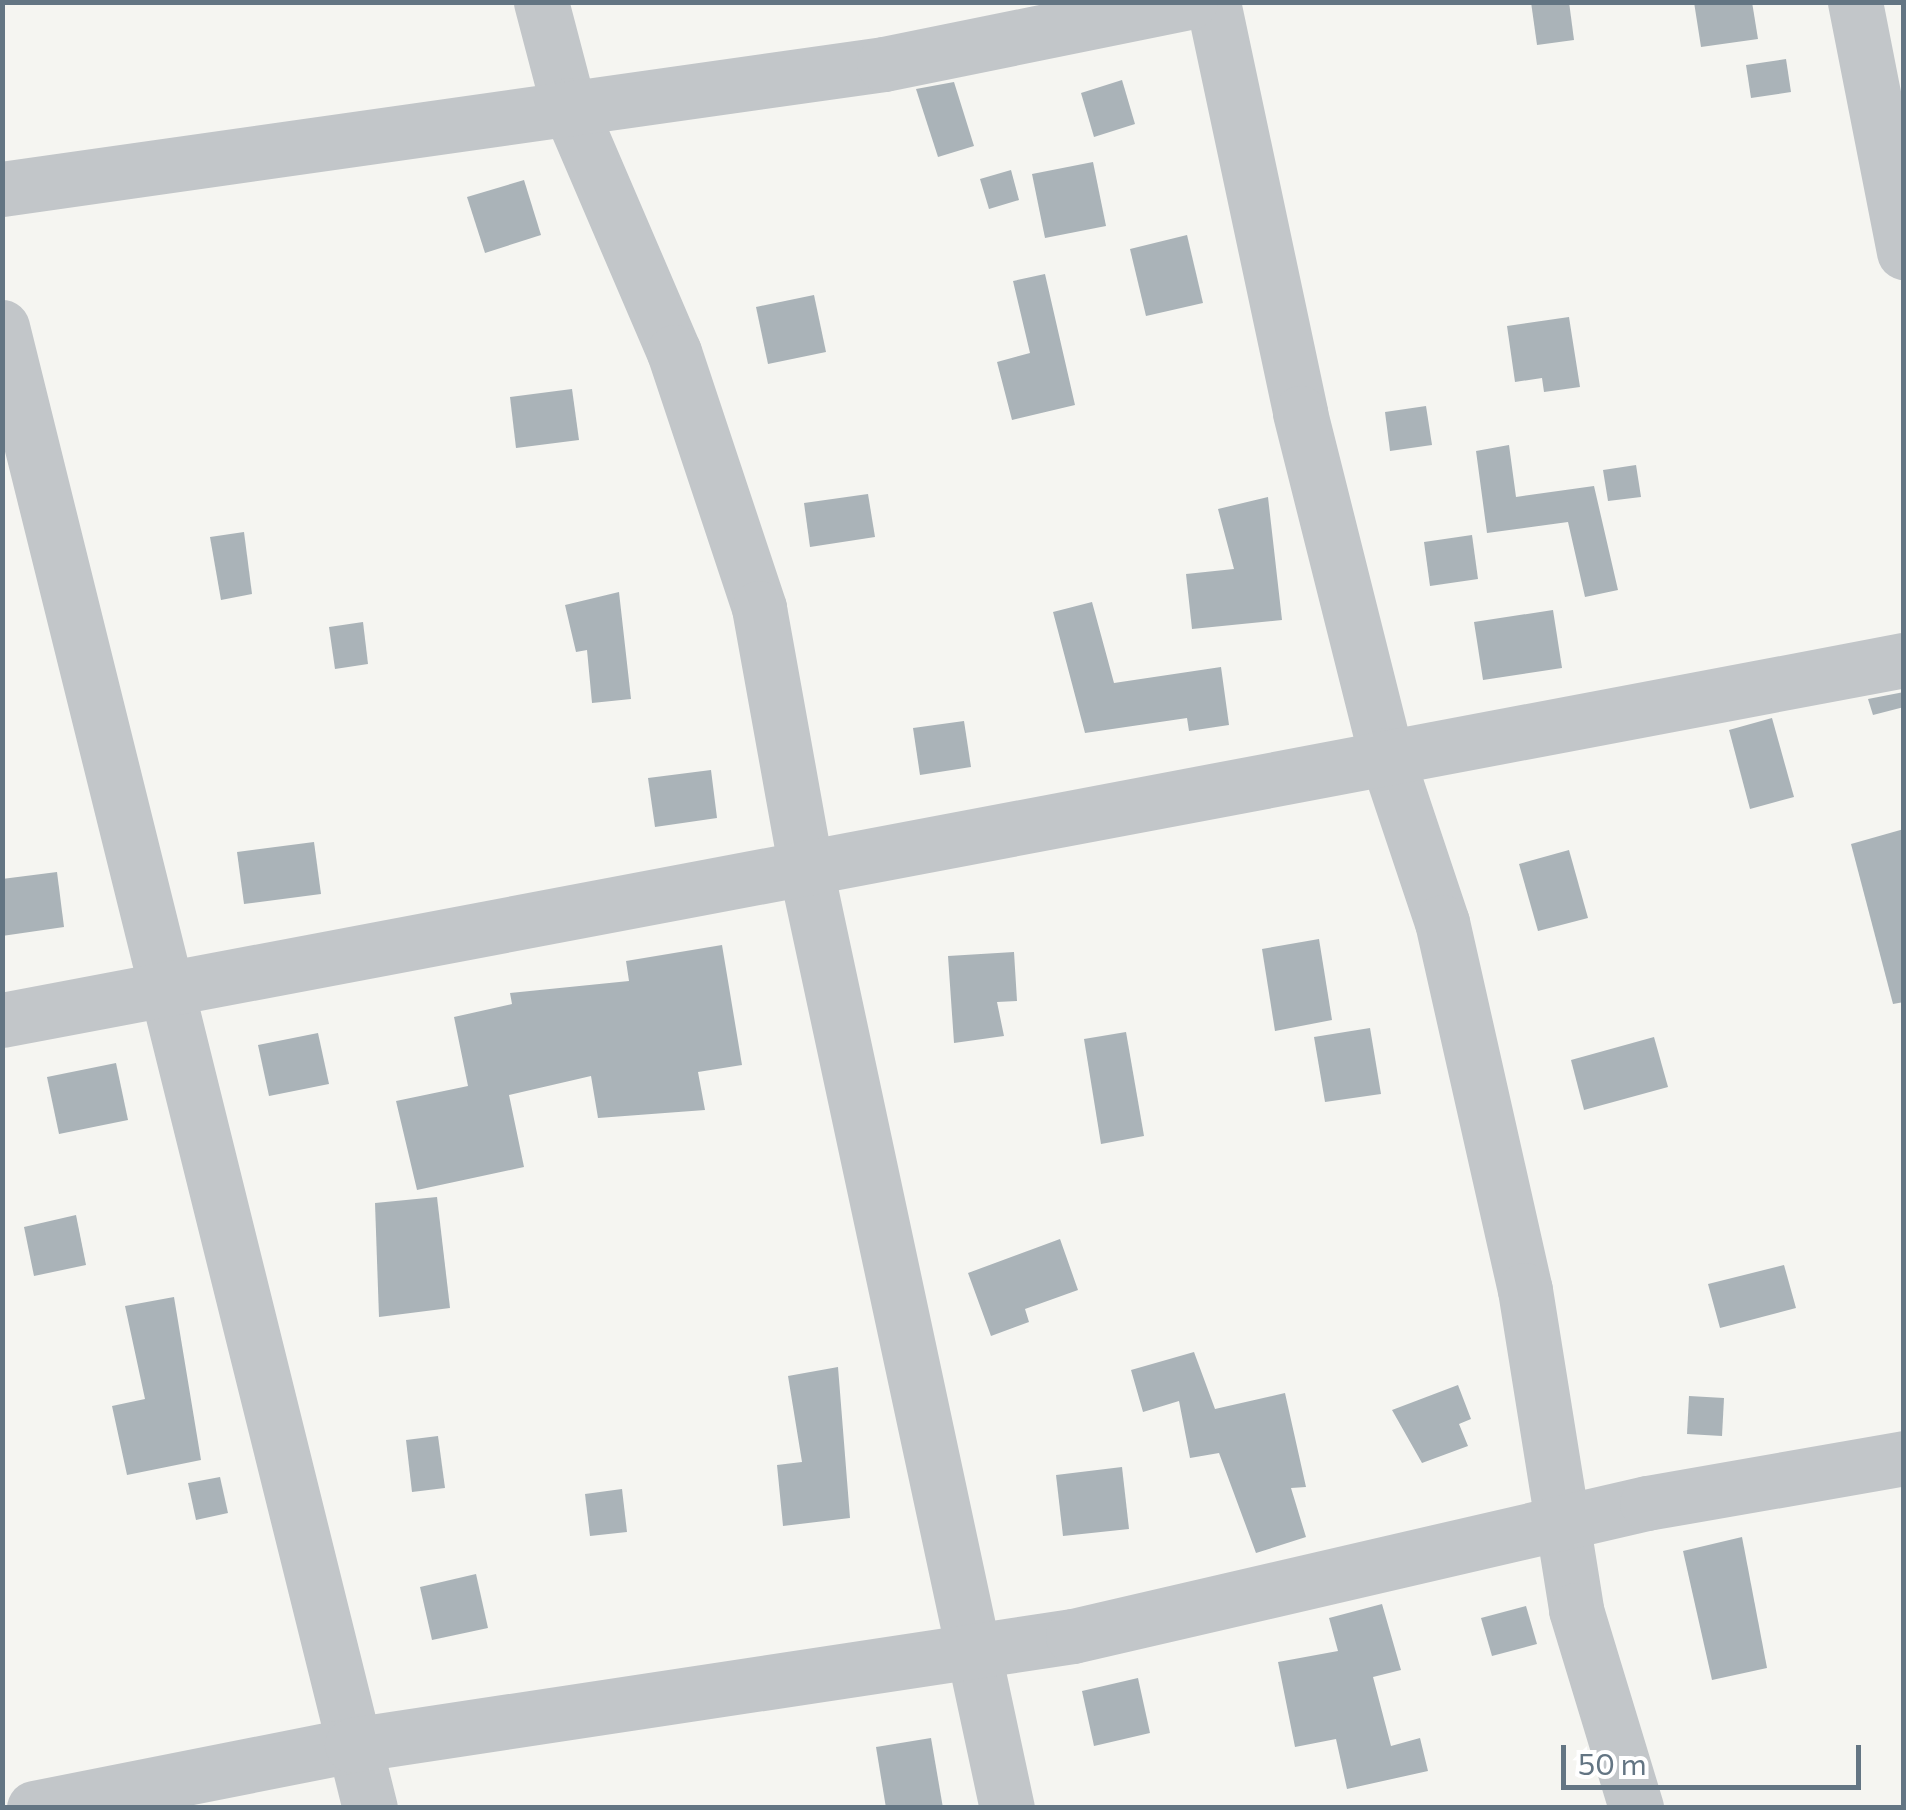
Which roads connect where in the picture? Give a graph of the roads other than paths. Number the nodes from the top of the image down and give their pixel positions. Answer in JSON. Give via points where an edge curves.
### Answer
{"nodes":[{"id":1,"x":540,"y":2,"type":"edge"},
{"id":2,"x":1190,"y":2,"type":"edge"},
{"id":3,"x":1213,"y":2,"type":"edge"},
{"id":4,"x":1854,"y":2,"type":"edge"},
{"id":5,"x":568,"y":105,"type":"junction"},
{"id":6,"x":2,"y":189,"type":"edge"},
{"id":7,"x":1904,"y":252,"type":"edge"},
{"id":8,"x":2,"y":326,"type":"edge"},
{"id":9,"x":1904,"y":660,"type":"edge"},
{"id":10,"x":1386,"y":755,"type":"junction"},
{"id":11,"x":806,"y":870,"type":"junction"},
{"id":12,"x":162,"y":993,"type":"junction"},
{"id":13,"x":2,"y":1020,"type":"edge"},
{"id":14,"x":1904,"y":1458,"type":"edge"},
{"id":15,"x":1559,"y":1526,"type":"junction"},
{"id":16,"x":969,"y":1653,"type":"junction"},
{"id":17,"x":352,"y":1745,"type":"junction"},
{"id":18,"x":34,"y":1808,"type":"edge"},
{"id":19,"x":370,"y":1808,"type":"edge"},
{"id":20,"x":1008,"y":1808,"type":"edge"},
{"id":21,"x":1636,"y":1808,"type":"edge"}],
"edges":[{"from":1,"to":5,"type":"street"},
{"from":2,"to":5,"type":"street","via":[[884,64]]},
{"from":3,"to":10,"type":"street","via":[[1300,413]]},
{"from":4,"to":7,"type":"street"},
{"from":5,"to":6,"type":"street"},
{"from":5,"to":11,"type":"street","via":[[674,352],[759,608]]},
{"from":8,"to":12,"type":"street"},
{"from":9,"to":10,"type":"street"},
{"from":10,"to":11,"type":"street"},
{"from":10,"to":15,"type":"street","via":[[1442,922],[1524,1290]]},
{"from":11,"to":12,"type":"street"},
{"from":11,"to":16,"type":"street","via":[[930,1426]]},
{"from":12,"to":13,"type":"street"},
{"from":12,"to":17,"type":"street"},
{"from":14,"to":15,"type":"street"},
{"from":15,"to":16,"type":"street"},
{"from":15,"to":21,"type":"street"},
{"from":16,"to":17,"type":"street"},
{"from":16,"to":20,"type":"street"},
{"from":17,"to":18,"type":"street"},
{"from":17,"to":19,"type":"street"}]}
